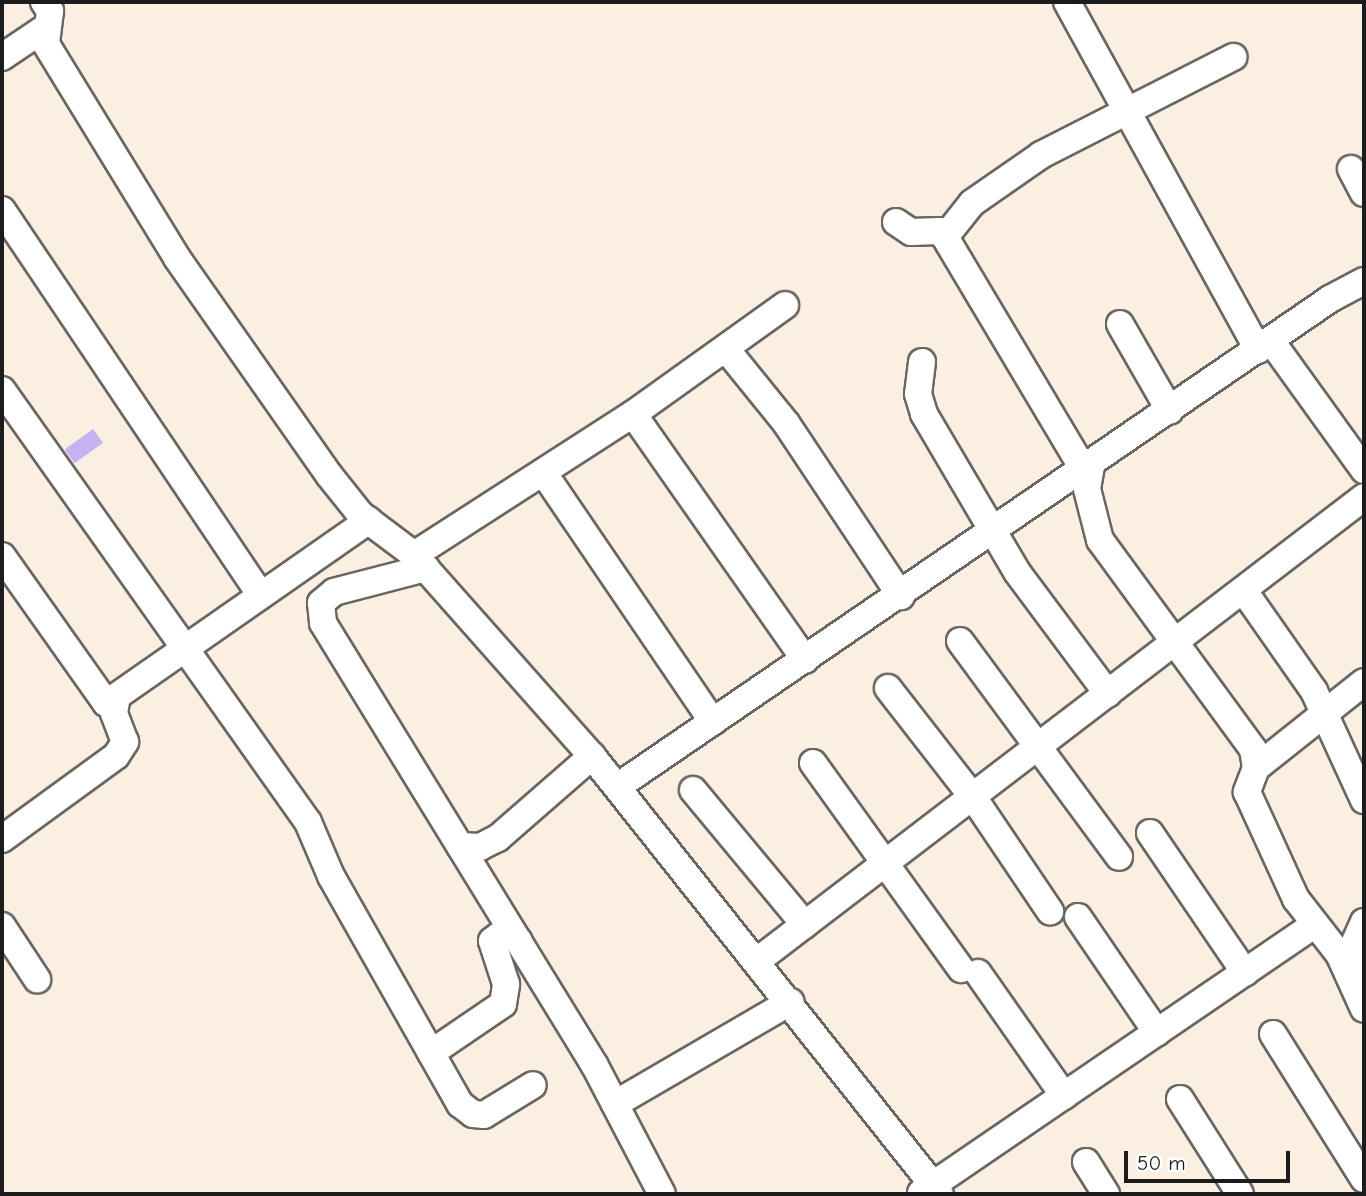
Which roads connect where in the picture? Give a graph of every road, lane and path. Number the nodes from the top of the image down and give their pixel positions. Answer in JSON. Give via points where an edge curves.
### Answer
{"nodes":[{"id":1,"x":1067,"y":2,"type":"edge"},
{"id":2,"x":46,"y":14,"type":"edge"},
{"id":3,"x":2,"y":57,"type":"edge"},
{"id":4,"x":1233,"y":57,"type":"dead end"},
{"id":5,"x":1124,"y":113,"type":"junction"},
{"id":6,"x":1351,"y":169,"type":"dead end"},
{"id":7,"x":1364,"y":194,"type":"edge"},
{"id":8,"x":2,"y":210,"type":"edge"},
{"id":9,"x":896,"y":222,"type":"dead end"},
{"id":10,"x":945,"y":237,"type":"junction"},
{"id":11,"x":1364,"y":281,"type":"edge"},
{"id":12,"x":785,"y":305,"type":"dead end"},
{"id":13,"x":1120,"y":324,"type":"dead end"},
{"id":14,"x":1264,"y":345,"type":"junction"},
{"id":15,"x":726,"y":349,"type":"junction"},
{"id":16,"x":922,"y":362,"type":"dead end"},
{"id":17,"x":2,"y":390,"type":"edge"},
{"id":18,"x":1170,"y":411,"type":"junction"},
{"id":19,"x":633,"y":414,"type":"junction"},
{"id":20,"x":1087,"y":468,"type":"junction"},
{"id":21,"x":1364,"y":470,"type":"edge"},
{"id":22,"x":543,"y":472,"type":"junction"},
{"id":23,"x":1364,"y":497,"type":"edge"},
{"id":24,"x":369,"y":520,"type":"junction"},
{"id":25,"x":994,"y":533,"type":"junction"},
{"id":26,"x":2,"y":556,"type":"edge"},
{"id":27,"x":420,"y":561,"type":"junction"},
{"id":28,"x":1244,"y":591,"type":"junction"},
{"id":29,"x":261,"y":595,"type":"junction"},
{"id":30,"x":901,"y":596,"type":"junction"},
{"id":31,"x":960,"y":641,"type":"dead end"},
{"id":32,"x":1175,"y":643,"type":"junction"},
{"id":33,"x":184,"y":649,"type":"junction"},
{"id":34,"x":805,"y":660,"type":"junction"},
{"id":35,"x":1364,"y":682,"type":"edge"},
{"id":36,"x":887,"y":688,"type":"dead end"},
{"id":37,"x":1108,"y":694,"type":"junction"},
{"id":38,"x":114,"y":705,"type":"junction"},
{"id":39,"x":1323,"y":715,"type":"junction"},
{"id":40,"x":713,"y":722,"type":"junction"},
{"id":41,"x":1040,"y":746,"type":"junction"},
{"id":42,"x":592,"y":756,"type":"junction"},
{"id":43,"x":813,"y":763,"type":"dead end"},
{"id":44,"x":1256,"y":768,"type":"junction"},
{"id":45,"x":617,"y":786,"type":"junction"},
{"id":46,"x":694,"y":790,"type":"dead end"},
{"id":47,"x":973,"y":797,"type":"junction"},
{"id":48,"x":1364,"y":800,"type":"edge"},
{"id":49,"x":1150,"y":833,"type":"dead end"},
{"id":50,"x":2,"y":839,"type":"edge"},
{"id":51,"x":460,"y":846,"type":"junction"},
{"id":52,"x":1119,"y":857,"type":"dead end"},
{"id":53,"x":887,"y":862,"type":"junction"},
{"id":54,"x":1050,"y":911,"type":"dead end"},
{"id":55,"x":1078,"y":917,"type":"dead end"},
{"id":56,"x":1364,"y":922,"type":"edge"},
{"id":57,"x":1315,"y":924,"type":"junction"},
{"id":58,"x":805,"y":925,"type":"junction"},
{"id":59,"x":2,"y":926,"type":"edge"},
{"id":60,"x":519,"y":941,"type":"junction"},
{"id":61,"x":757,"y":961,"type":"junction"},
{"id":62,"x":1245,"y":972,"type":"junction"},
{"id":63,"x":1350,"y":978,"type":"junction"},
{"id":64,"x":37,"y":979,"type":"dead end"},
{"id":65,"x":790,"y":1002,"type":"junction"},
{"id":66,"x":1364,"y":1009,"type":"edge"},
{"id":67,"x":1157,"y":1033,"type":"junction"},
{"id":68,"x":1273,"y":1034,"type":"dead end"},
{"id":69,"x":431,"y":1053,"type":"junction"},
{"id":70,"x":533,"y":1085,"type":"dead end"},
{"id":71,"x":1064,"y":1096,"type":"junction"},
{"id":72,"x":1180,"y":1099,"type":"dead end"},
{"id":73,"x":615,"y":1104,"type":"junction"},
{"id":74,"x":1086,"y":1162,"type":"dead end"},
{"id":75,"x":1364,"y":1182,"type":"edge"},
{"id":76,"x":931,"y":1191,"type":"edge"},
{"id":77,"x":662,"y":1194,"type":"edge"},
{"id":78,"x":1106,"y":1194,"type":"edge"},
{"id":79,"x":1240,"y":1194,"type":"edge"},
{"id":80,"x":1349,"y":1194,"type":"edge"}],
"edges":[{"from":1,"to":5,"type":"street"},
{"from":2,"to":3,"type":"street"},
{"from":2,"to":24,"type":"street","via":[[47,44],[177,258],[329,475]]},
{"from":4,"to":5,"type":"street"},
{"from":5,"to":10,"type":"street","via":[[1041,155],[985,192]]},
{"from":5,"to":14,"type":"street"},
{"from":6,"to":7,"type":"street"},
{"from":8,"to":29,"type":"street"},
{"from":9,"to":10,"type":"street","via":[[911,232],[939,231]]},
{"from":10,"to":20,"type":"street"},
{"from":11,"to":14,"type":"street"},
{"from":12,"to":15,"type":"street"},
{"from":13,"to":18,"type":"street"},
{"from":14,"to":18,"type":"street"},
{"from":14,"to":21,"type":"street"},
{"from":15,"to":19,"type":"street"},
{"from":15,"to":30,"type":"street","via":[[786,423]]},
{"from":16,"to":25,"type":"street","via":[[919,405]]},
{"from":17,"to":33,"type":"street"},
{"from":18,"to":20,"type":"street"},
{"from":19,"to":22,"type":"street"},
{"from":19,"to":34,"type":"street"},
{"from":20,"to":25,"type":"street"},
{"from":20,"to":32,"type":"street","via":[[1087,489],[1100,540]]},
{"from":22,"to":27,"type":"street"},
{"from":22,"to":40,"type":"street"},
{"from":23,"to":28,"type":"street"},
{"from":24,"to":27,"type":"street"},
{"from":24,"to":29,"type":"street"},
{"from":25,"to":30,"type":"street"},
{"from":25,"to":37,"type":"street","via":[[1029,589]]},
{"from":26,"to":38,"type":"street","via":[[106,703]]},
{"from":27,"to":42,"type":"street"},
{"from":27,"to":51,"type":"street","via":[[349,585],[326,596],[319,609]]},
{"from":28,"to":32,"type":"street"},
{"from":28,"to":39,"type":"street","via":[[1292,656]]},
{"from":29,"to":33,"type":"street"},
{"from":30,"to":34,"type":"street"},
{"from":31,"to":41,"type":"street"},
{"from":32,"to":37,"type":"street"},
{"from":32,"to":44,"type":"street","via":[[1253,750]]},
{"from":33,"to":38,"type":"street","via":[[117,696]]},
{"from":33,"to":69,"type":"street","via":[[313,829],[331,876]]},
{"from":34,"to":40,"type":"street"},
{"from":35,"to":39,"type":"street"},
{"from":36,"to":47,"type":"street"},
{"from":37,"to":41,"type":"street"},
{"from":38,"to":50,"type":"street","via":[[125,742],[116,756]]},
{"from":39,"to":44,"type":"street"},
{"from":39,"to":48,"type":"street"},
{"from":40,"to":45,"type":"street"},
{"from":41,"to":47,"type":"street"},
{"from":41,"to":52,"type":"street"},
{"from":42,"to":45,"type":"street"},
{"from":42,"to":51,"type":"street","via":[[498,838],[480,847]]},
{"from":43,"to":53,"type":"street"},
{"from":44,"to":57,"type":"street","via":[[1247,784],[1251,805],[1296,899]]},
{"from":45,"to":61,"type":"street"},
{"from":46,"to":58,"type":"street"},
{"from":47,"to":53,"type":"street"},
{"from":47,"to":54,"type":"street"},
{"from":49,"to":62,"type":"street"},
{"from":51,"to":60,"type":"street"},
{"from":53,"to":58,"type":"street"},
{"from":53,"to":71,"type":"street"},
{"from":55,"to":67,"type":"street"},
{"from":56,"to":63,"type":"street","via":[[1350,953]]},
{"from":57,"to":62,"type":"street"},
{"from":57,"to":63,"type":"street","via":[[1339,954]]},
{"from":58,"to":61,"type":"street"},
{"from":59,"to":64,"type":"street"},
{"from":60,"to":69,"type":"street","via":[[504,932],[492,941],[506,984],[503,1004]]},
{"from":60,"to":73,"type":"street"},
{"from":61,"to":65,"type":"street"},
{"from":62,"to":67,"type":"street"},
{"from":63,"to":66,"type":"street"},
{"from":65,"to":73,"type":"street"},
{"from":65,"to":76,"type":"street"},
{"from":67,"to":71,"type":"street"},
{"from":68,"to":75,"type":"street"},
{"from":69,"to":70,"type":"street","via":[[460,1104],[473,1114],[488,1114]]},
{"from":71,"to":76,"type":"street"},
{"from":72,"to":79,"type":"street"},
{"from":73,"to":77,"type":"street"},
{"from":74,"to":78,"type":"street"},
{"from":75,"to":80,"type":"street"}]}
